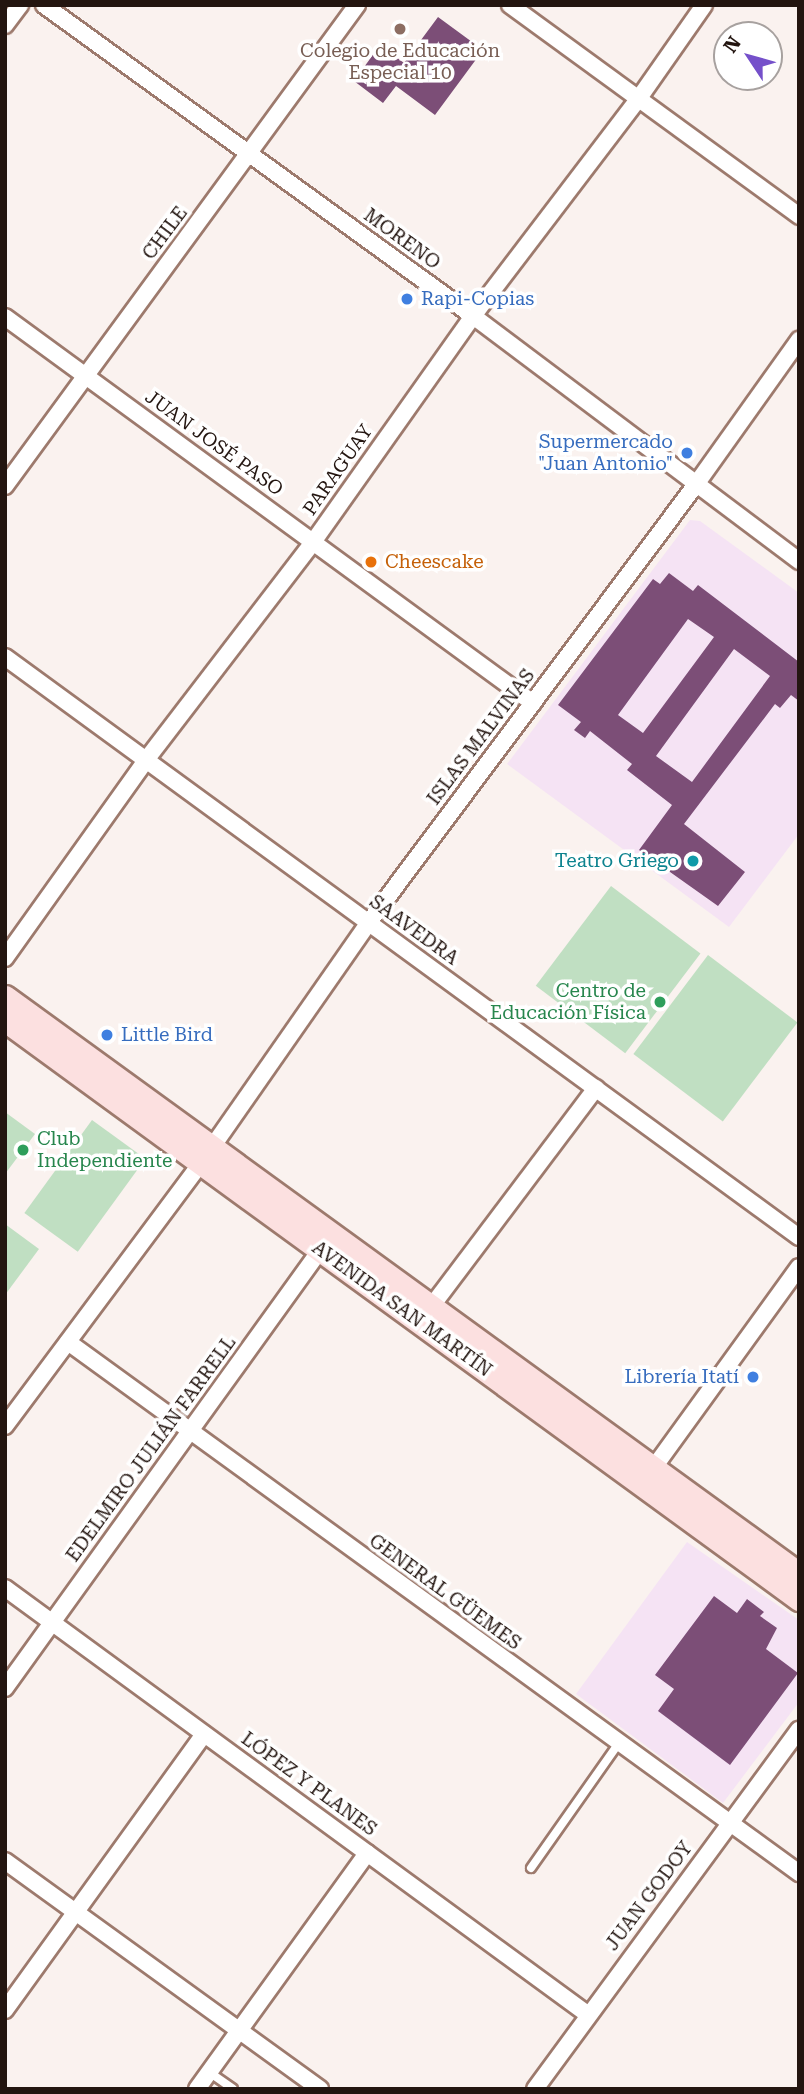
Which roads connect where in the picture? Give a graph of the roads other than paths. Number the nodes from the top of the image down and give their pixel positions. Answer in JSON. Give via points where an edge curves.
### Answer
{"nodes":[{"id":1,"x":20,"y":5,"type":"edge"},
{"id":2,"x":44,"y":5,"type":"edge"},
{"id":3,"x":357,"y":5,"type":"edge"},
{"id":4,"x":510,"y":5,"type":"edge"},
{"id":5,"x":705,"y":5,"type":"edge"},
{"id":6,"x":5,"y":25,"type":"edge"},
{"id":7,"x":639,"y":98,"type":"junction"},
{"id":8,"x":250,"y":155,"type":"junction"},
{"id":9,"x":799,"y":216,"type":"edge"},
{"id":10,"x":473,"y":316,"type":"junction"},
{"id":11,"x":5,"y":317,"type":"edge"},
{"id":12,"x":799,"y":340,"type":"edge"},
{"id":13,"x":85,"y":375,"type":"junction"},
{"id":14,"x":697,"y":483,"type":"junction"},
{"id":15,"x":5,"y":486,"type":"edge"},
{"id":16,"x":313,"y":542,"type":"junction"},
{"id":17,"x":799,"y":561,"type":"edge"},
{"id":18,"x":5,"y":657,"type":"edge"},
{"id":19,"x":533,"y":703,"type":"junction"},
{"id":20,"x":146,"y":760,"type":"junction"},
{"id":21,"x":369,"y":922,"type":"junction"},
{"id":22,"x":5,"y":958,"type":"edge"},
{"id":23,"x":5,"y":997,"type":"edge"},
{"id":24,"x":5,"y":1020,"type":"edge"},
{"id":25,"x":596,"y":1088,"type":"junction"},
{"id":26,"x":206,"y":1155,"type":"junction"},
{"id":27,"x":799,"y":1237,"type":"edge"},
{"id":28,"x":326,"y":1242,"type":"junction"},
{"id":29,"x":799,"y":1267,"type":"edge"},
{"id":30,"x":425,"y":1315,"type":"junction"},
{"id":31,"x":68,"y":1342,"type":"junction"},
{"id":32,"x":5,"y":1426,"type":"edge"},
{"id":33,"x":189,"y":1433,"type":"junction"},
{"id":34,"x":647,"y":1477,"type":"junction"},
{"id":35,"x":799,"y":1574,"type":"edge"},
{"id":36,"x":5,"y":1588,"type":"edge"},
{"id":37,"x":799,"y":1599,"type":"edge"},
{"id":38,"x":52,"y":1622,"type":"junction"},
{"id":39,"x":5,"y":1688,"type":"edge"},
{"id":40,"x":799,"y":1729,"type":"edge"},
{"id":41,"x":204,"y":1734,"type":"junction"},
{"id":42,"x":618,"y":1744,"type":"junction"},
{"id":43,"x":729,"y":1824,"type":"junction"},
{"id":44,"x":367,"y":1853,"type":"junction"},
{"id":45,"x":5,"y":1861,"type":"edge"},
{"id":46,"x":531,"y":1868,"type":"dead end"},
{"id":47,"x":799,"y":1873,"type":"edge"},
{"id":48,"x":76,"y":1912,"type":"junction"},
{"id":49,"x":5,"y":2010,"type":"edge"},
{"id":50,"x":587,"y":2014,"type":"junction"},
{"id":51,"x":239,"y":2030,"type":"junction"},
{"id":52,"x":209,"y":2072,"type":"junction"},
{"id":53,"x":197,"y":2089,"type":"edge"},
{"id":54,"x":233,"y":2089,"type":"edge"},
{"id":55,"x":320,"y":2089,"type":"edge"},
{"id":56,"x":535,"y":2089,"type":"edge"}],
"edges":[{"from":1,"to":6,"type":"street"},
{"from":2,"to":8,"type":"street","name":"MORENO"},
{"from":3,"to":8,"type":"street","name":"CHILE"},
{"from":4,"to":7,"type":"street"},
{"from":5,"to":7,"type":"street","name":"PARAGUAY"},
{"from":7,"to":9,"type":"street"},
{"from":7,"to":10,"type":"street","name":"PARAGUAY"},
{"from":8,"to":10,"type":"street","name":"MORENO"},
{"from":8,"to":13,"type":"street","name":"CHILE"},
{"from":10,"to":14,"type":"street","name":"MORENO"},
{"from":10,"to":16,"type":"street","name":"PARAGUAY"},
{"from":11,"to":13,"type":"street","name":"JUAN JOSÉ PASO"},
{"from":12,"to":14,"type":"street","name":"ISLAS MALVINAS"},
{"from":13,"to":15,"type":"street","name":"CHILE"},
{"from":13,"to":16,"type":"street","name":"JUAN JOSÉ PASO"},
{"from":14,"to":17,"type":"street","name":"MORENO"},
{"from":14,"to":19,"type":"street","name":"ISLAS MALVINAS"},
{"from":16,"to":19,"type":"street","name":"JUAN JOSÉ PASO"},
{"from":16,"to":20,"type":"street","name":"PARAGUAY"},
{"from":18,"to":20,"type":"street","name":"SAAVEDRA"},
{"from":19,"to":21,"type":"street","name":"ISLAS MALVINAS"},
{"from":20,"to":21,"type":"street","name":"SAAVEDRA"},
{"from":20,"to":22,"type":"street","name":"PARAGUAY"},
{"from":21,"to":25,"type":"street","name":"SAAVEDRA"},
{"from":21,"to":26,"type":"street","name":"ISLAS MALVINAS"},
{"from":23,"to":26,"type":"main road","name":"AVENIDA SAN MARTÍN"},
{"from":24,"to":26,"type":"main road","name":"AVENIDA SAN MARTÍN"},
{"from":25,"to":27,"type":"street","name":"SAAVEDRA"},
{"from":25,"to":30,"type":"street"},
{"from":26,"to":28,"type":"main road","name":"AVENIDA SAN MARTÍN"},
{"from":26,"to":31,"type":"street","name":"ISLAS MALVINAS"},
{"from":28,"to":30,"type":"main road","name":"AVENIDA SAN MARTÍN"},
{"from":28,"to":33,"type":"street","name":"EDELMIRO JULIÁN FARRELL"},
{"from":29,"to":34,"type":"street"},
{"from":30,"to":34,"type":"main road","name":"AVENIDA SAN MARTÍN"},
{"from":31,"to":32,"type":"street","name":"ISLAS MALVINAS"},
{"from":31,"to":33,"type":"street","name":"GENERAL GÜEMES"},
{"from":33,"to":38,"type":"street","name":"EDELMIRO JULIÁN FARRELL"},
{"from":33,"to":42,"type":"street","name":"GENERAL GÜEMES"},
{"from":34,"to":35,"type":"main road","name":"AVENIDA SAN MARTÍN"},
{"from":34,"to":37,"type":"main road","name":"AVENIDA SAN MARTÍN"},
{"from":36,"to":38,"type":"street","name":"LÓPEZ Y PLANES"},
{"from":38,"to":39,"type":"street","name":"EDELMIRO JULIÁN FARRELL"},
{"from":38,"to":41,"type":"street","name":"LÓPEZ Y PLANES"},
{"from":40,"to":43,"type":"street","name":"JUAN GODOY"},
{"from":41,"to":44,"type":"street","name":"LÓPEZ Y PLANES"},
{"from":41,"to":48,"type":"street"},
{"from":42,"to":43,"type":"street","name":"GENERAL GÜEMES"},
{"from":42,"to":46,"type":"lane"},
{"from":43,"to":47,"type":"street","name":"GENERAL GÜEMES"},
{"from":43,"to":50,"type":"street","name":"JUAN GODOY"},
{"from":44,"to":50,"type":"street","name":"LÓPEZ Y PLANES"},
{"from":44,"to":51,"type":"street"},
{"from":45,"to":48,"type":"street"},
{"from":48,"to":49,"type":"street"},
{"from":48,"to":51,"type":"street"},
{"from":50,"to":56,"type":"street","name":"JUAN GODOY"},
{"from":51,"to":52,"type":"street"},
{"from":51,"to":55,"type":"street"},
{"from":52,"to":53,"type":"street"},
{"from":52,"to":54,"type":"lane"}]}
